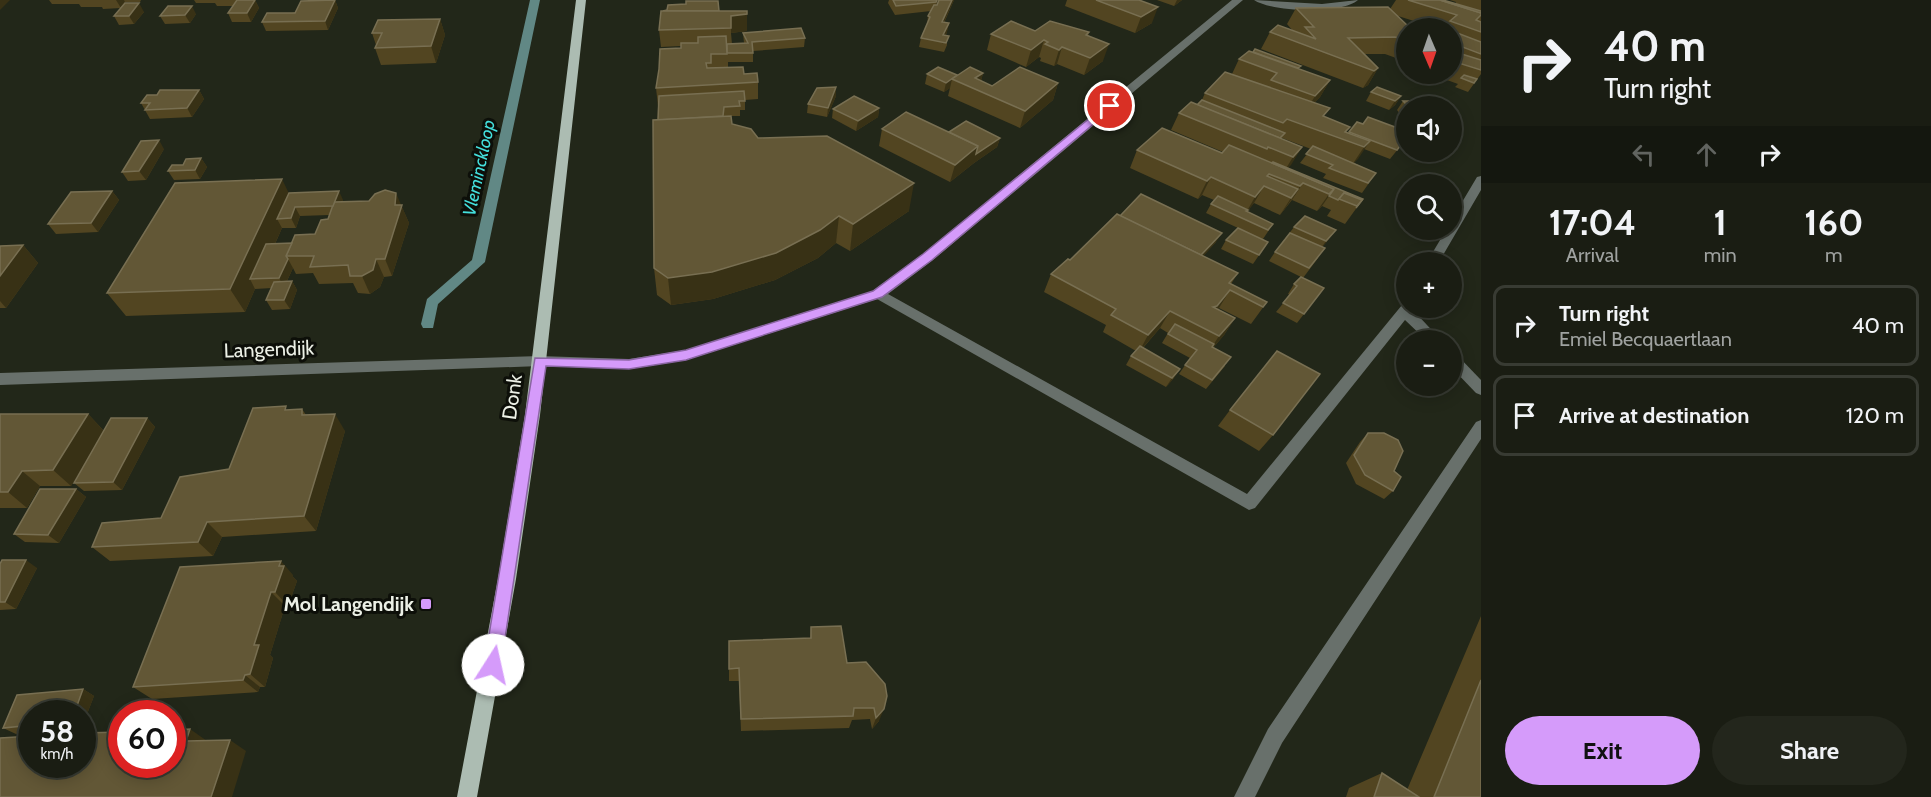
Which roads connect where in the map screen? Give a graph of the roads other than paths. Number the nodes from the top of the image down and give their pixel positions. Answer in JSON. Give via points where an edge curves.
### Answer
{"nodes":[{"id":1,"x":581,"y":0,"type":"edge"},
{"id":2,"x":1238,"y":0,"type":"edge"},
{"id":3,"x":1259,"y":0,"type":"edge"},
{"id":4,"x":1353,"y":0,"type":"edge"},
{"id":5,"x":1481,"y":180,"type":"edge"},
{"id":6,"x":1439,"y":252,"type":"edge"},
{"id":7,"x":878,"y":294,"type":"junction"},
{"id":8,"x":1399,"y":318,"type":"edge"},
{"id":9,"x":1414,"y":318,"type":"edge"},
{"id":10,"x":1425,"y":330,"type":"edge"},
{"id":11,"x":540,"y":361,"type":"junction"},
{"id":12,"x":1462,"y":369,"type":"edge"},
{"id":13,"x":0,"y":380,"type":"edge"},
{"id":14,"x":1481,"y":388,"type":"edge"},
{"id":15,"x":1481,"y":426,"type":"edge"},
{"id":16,"x":467,"y":797,"type":"edge"},
{"id":17,"x":1244,"y":797,"type":"edge"}],
"edges":[{"from":1,"to":11,"type":"main road","name":"Donk"},
{"from":2,"to":7,"type":"street","name":"Langendijk"},
{"from":3,"to":4,"type":"street","via":[[1334,7]]},
{"from":5,"to":6,"type":"street"},
{"from":7,"to":8,"type":"street","via":[[1249,503]]},
{"from":7,"to":11,"type":"street","name":"Langendijk","via":[[686,355],[629,364]]},
{"from":9,"to":10,"type":"street"},
{"from":11,"to":13,"type":"street","name":"Langendijk"},
{"from":11,"to":16,"type":"main road","name":"Donk","via":[[499,631]]},
{"from":12,"to":14,"type":"street"},
{"from":15,"to":17,"type":"street","via":[[1275,736]]}]}
